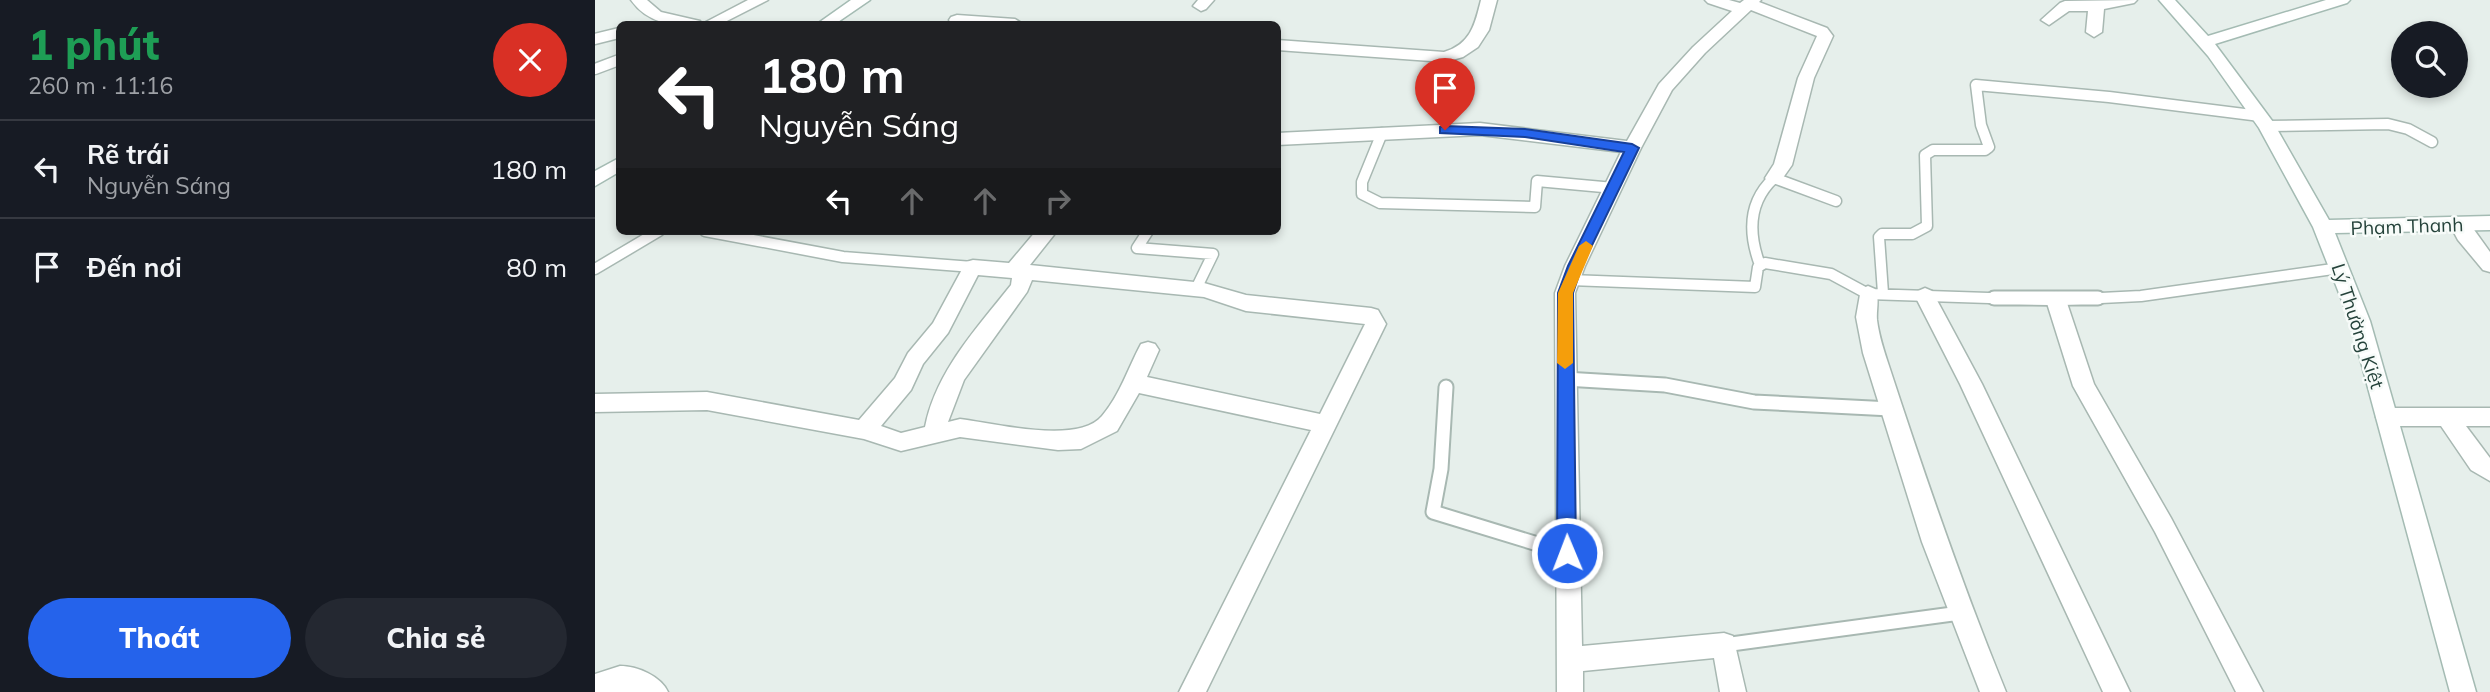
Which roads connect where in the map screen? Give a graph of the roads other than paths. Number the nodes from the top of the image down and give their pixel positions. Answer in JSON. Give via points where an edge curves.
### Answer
{"nodes":[{"id":1,"x":639,"y":0,"type":"edge"},
{"id":2,"x":760,"y":0,"type":"edge"},
{"id":3,"x":862,"y":0,"type":"edge"},
{"id":4,"x":970,"y":0,"type":"edge"},
{"id":5,"x":1489,"y":0,"type":"edge"},
{"id":6,"x":1713,"y":0,"type":"edge"},
{"id":7,"x":2129,"y":0,"type":"edge"},
{"id":8,"x":2167,"y":0,"type":"edge"},
{"id":9,"x":2342,"y":0,"type":"edge"},
{"id":10,"x":1748,"y":4,"type":"edge"},
{"id":11,"x":2096,"y":6,"type":"junction"},
{"id":12,"x":2049,"y":20,"type":"dead end"},
{"id":13,"x":682,"y":21,"type":"edge"},
{"id":14,"x":716,"y":21,"type":"edge"},
{"id":15,"x":834,"y":21,"type":"edge"},
{"id":16,"x":957,"y":21,"type":"edge"},
{"id":17,"x":2094,"y":32,"type":"dead end"},
{"id":18,"x":616,"y":34,"type":"edge"},
{"id":19,"x":595,"y":39,"type":"edge"},
{"id":20,"x":2205,"y":42,"type":"junction"},
{"id":21,"x":1281,"y":45,"type":"edge"},
{"id":22,"x":616,"y":61,"type":"edge"},
{"id":23,"x":595,"y":69,"type":"edge"},
{"id":24,"x":2263,"y":121,"type":"junction"},
{"id":25,"x":1382,"y":133,"type":"junction"},
{"id":26,"x":1281,"y":139,"type":"edge"},
{"id":27,"x":2432,"y":142,"type":"dead end"},
{"id":28,"x":1632,"y":148,"type":"junction"},
{"id":29,"x":616,"y":166,"type":"edge"},
{"id":30,"x":1774,"y":178,"type":"junction"},
{"id":31,"x":595,"y":180,"type":"edge"},
{"id":32,"x":1614,"y":188,"type":"junction"},
{"id":33,"x":1836,"y":201,"type":"dead end"},
{"id":34,"x":2490,"y":222,"type":"edge"},
{"id":35,"x":2460,"y":225,"type":"junction"},
{"id":36,"x":2323,"y":226,"type":"junction"},
{"id":37,"x":652,"y":235,"type":"edge"},
{"id":38,"x":726,"y":235,"type":"edge"},
{"id":39,"x":1044,"y":235,"type":"edge"},
{"id":40,"x":1145,"y":235,"type":"edge"},
{"id":41,"x":1760,"y":265,"type":"junction"},
{"id":42,"x":2489,"y":265,"type":"edge"},
{"id":43,"x":974,"y":267,"type":"junction"},
{"id":44,"x":2340,"y":268,"type":"junction"},
{"id":45,"x":595,"y":269,"type":"edge"},
{"id":46,"x":1019,"y":271,"type":"junction"},
{"id":47,"x":1570,"y":279,"type":"junction"},
{"id":48,"x":2490,"y":284,"type":"edge"},
{"id":49,"x":1196,"y":289,"type":"junction"},
{"id":50,"x":1875,"y":293,"type":"junction"},
{"id":51,"x":1925,"y":296,"type":"junction"},
{"id":52,"x":2056,"y":300,"type":"junction"},
{"id":53,"x":1148,"y":350,"type":"dead end"},
{"id":54,"x":1565,"y":380,"type":"junction"},
{"id":55,"x":1134,"y":383,"type":"junction"},
{"id":56,"x":1446,"y":387,"type":"dead end"},
{"id":57,"x":595,"y":403,"type":"edge"},
{"id":58,"x":1891,"y":409,"type":"junction"},
{"id":59,"x":2386,"y":417,"type":"junction"},
{"id":60,"x":2447,"y":417,"type":"junction"},
{"id":61,"x":2490,"y":417,"type":"edge"},
{"id":62,"x":1325,"y":424,"type":"junction"},
{"id":63,"x":864,"y":430,"type":"junction"},
{"id":64,"x":934,"y":436,"type":"junction"},
{"id":65,"x":2490,"y":471,"type":"edge"},
{"id":66,"x":1567,"y":553,"type":"junction"},
{"id":67,"x":1960,"y":613,"type":"junction"},
{"id":68,"x":1724,"y":645,"type":"junction"},
{"id":69,"x":1571,"y":660,"type":"junction"},
{"id":70,"x":595,"y":687,"type":"edge"},
{"id":71,"x":655,"y":692,"type":"edge"},
{"id":72,"x":1192,"y":692,"type":"edge"},
{"id":73,"x":1570,"y":692,"type":"edge"},
{"id":74,"x":1733,"y":692,"type":"edge"},
{"id":75,"x":1993,"y":692,"type":"edge"},
{"id":76,"x":2117,"y":692,"type":"edge"},
{"id":77,"x":2250,"y":692,"type":"edge"},
{"id":78,"x":2463,"y":692,"type":"edge"}],
"edges":[{"from":1,"to":13,"type":"street","via":[[654,14]]},
{"from":2,"to":14,"type":"street"},
{"from":3,"to":15,"type":"street"},
{"from":4,"to":16,"type":"street"},
{"from":5,"to":21,"type":"street","via":[[1477,40],[1465,52],[1445,57]]},
{"from":6,"to":10,"type":"street"},
{"from":7,"to":11,"type":"street"},
{"from":8,"to":20,"type":"street","name":"Lý Thường Kiệt"},
{"from":9,"to":20,"type":"street"},
{"from":10,"to":28,"type":"street","via":[[1665,88]]},
{"from":10,"to":30,"type":"street","via":[[1825,36],[1807,78],[1783,165]]},
{"from":11,"to":12,"type":"street","via":[[2065,6]]},
{"from":11,"to":17,"type":"street"},
{"from":18,"to":19,"type":"lane"},
{"from":20,"to":24,"type":"street","name":"Lý Thường Kiệt"},
{"from":22,"to":23,"type":"lane"},
{"from":24,"to":27,"type":"lane","via":[[2388,124]]},
{"from":24,"to":36,"type":"street","name":"Lý Thường Kiệt"},
{"from":24,"to":50,"type":"lane","via":[[2109,97],[1976,85],[1989,147],[1933,150],[1925,155],[1927,226],[1912,234],[1879,237]]},
{"from":25,"to":26,"type":"street"},
{"from":25,"to":28,"type":"street","via":[[1480,129]]},
{"from":25,"to":32,"type":"lane","via":[[1362,182],[1362,194],[1380,203],[1535,207],[1537,181]]},
{"from":28,"to":32,"type":"street"},
{"from":29,"to":31,"type":"street"},
{"from":30,"to":33,"type":"lane"},
{"from":30,"to":41,"type":"lane","via":[[1763,187],[1753,210],[1751,246]]},
{"from":32,"to":47,"type":"street"},
{"from":34,"to":35,"type":"street","name":"Phạm Thanh"},
{"from":35,"to":36,"type":"street","name":"Phạm Thanh"},
{"from":35,"to":42,"type":"street"},
{"from":36,"to":44,"type":"street","name":"Lý Thường Kiệt"},
{"from":37,"to":45,"type":"lane"},
{"from":38,"to":43,"type":"lane","via":[[843,257]]},
{"from":39,"to":46,"type":"street"},
{"from":40,"to":49,"type":"lane","via":[[1137,248],[1213,254]]},
{"from":41,"to":47,"type":"lane","via":[[1755,287]]},
{"from":41,"to":50,"type":"lane","via":[[1828,271]]},
{"from":42,"to":48,"type":"street"},
{"from":43,"to":46,"type":"street"},
{"from":43,"to":63,"type":"street","via":[[903,384]]},
{"from":44,"to":52,"type":"lane","via":[[2141,296]]},
{"from":44,"to":59,"type":"street","name":"Lý Thường Kiệt"},
{"from":46,"to":49,"type":"street"},
{"from":46,"to":64,"type":"street","via":[[1020,287],[950,383]]},
{"from":47,"to":54,"type":"street","via":[[1565,293]]},
{"from":49,"to":62,"type":"street","via":[[1246,303],[1375,320]]},
{"from":50,"to":51,"type":"lane"},
{"from":50,"to":58,"type":"street","via":[[1865,305]]},
{"from":51,"to":52,"type":"lane"},
{"from":51,"to":76,"type":"street","via":[[2016,475]]},
{"from":52,"to":77,"type":"street","via":[[2084,386]]},
{"from":53,"to":55,"type":"street"},
{"from":54,"to":58,"type":"lane","via":[[1665,385],[1755,402]]},
{"from":54,"to":66,"type":"street"},
{"from":55,"to":62,"type":"street"},
{"from":55,"to":64,"type":"street","via":[[1109,425],[1081,440],[960,428]]},
{"from":56,"to":66,"type":"lane","via":[[1441,469],[1433,512]]},
{"from":57,"to":63,"type":"street","via":[[707,401]]},
{"from":58,"to":67,"type":"street"},
{"from":59,"to":60,"type":"street"},
{"from":59,"to":78,"type":"street","name":"Lý Thường Kiệt"},
{"from":60,"to":61,"type":"street"},
{"from":60,"to":65,"type":"street","via":[[2479,463]]},
{"from":62,"to":72,"type":"street"},
{"from":63,"to":64,"type":"street","via":[[901,442]]},
{"from":66,"to":69,"type":"street"},
{"from":67,"to":68,"type":"lane"},
{"from":67,"to":75,"type":"street"},
{"from":68,"to":69,"type":"street"},
{"from":68,"to":74,"type":"street"},
{"from":69,"to":73,"type":"street"},
{"from":70,"to":71,"type":"street","via":[[626,677]]}]}
